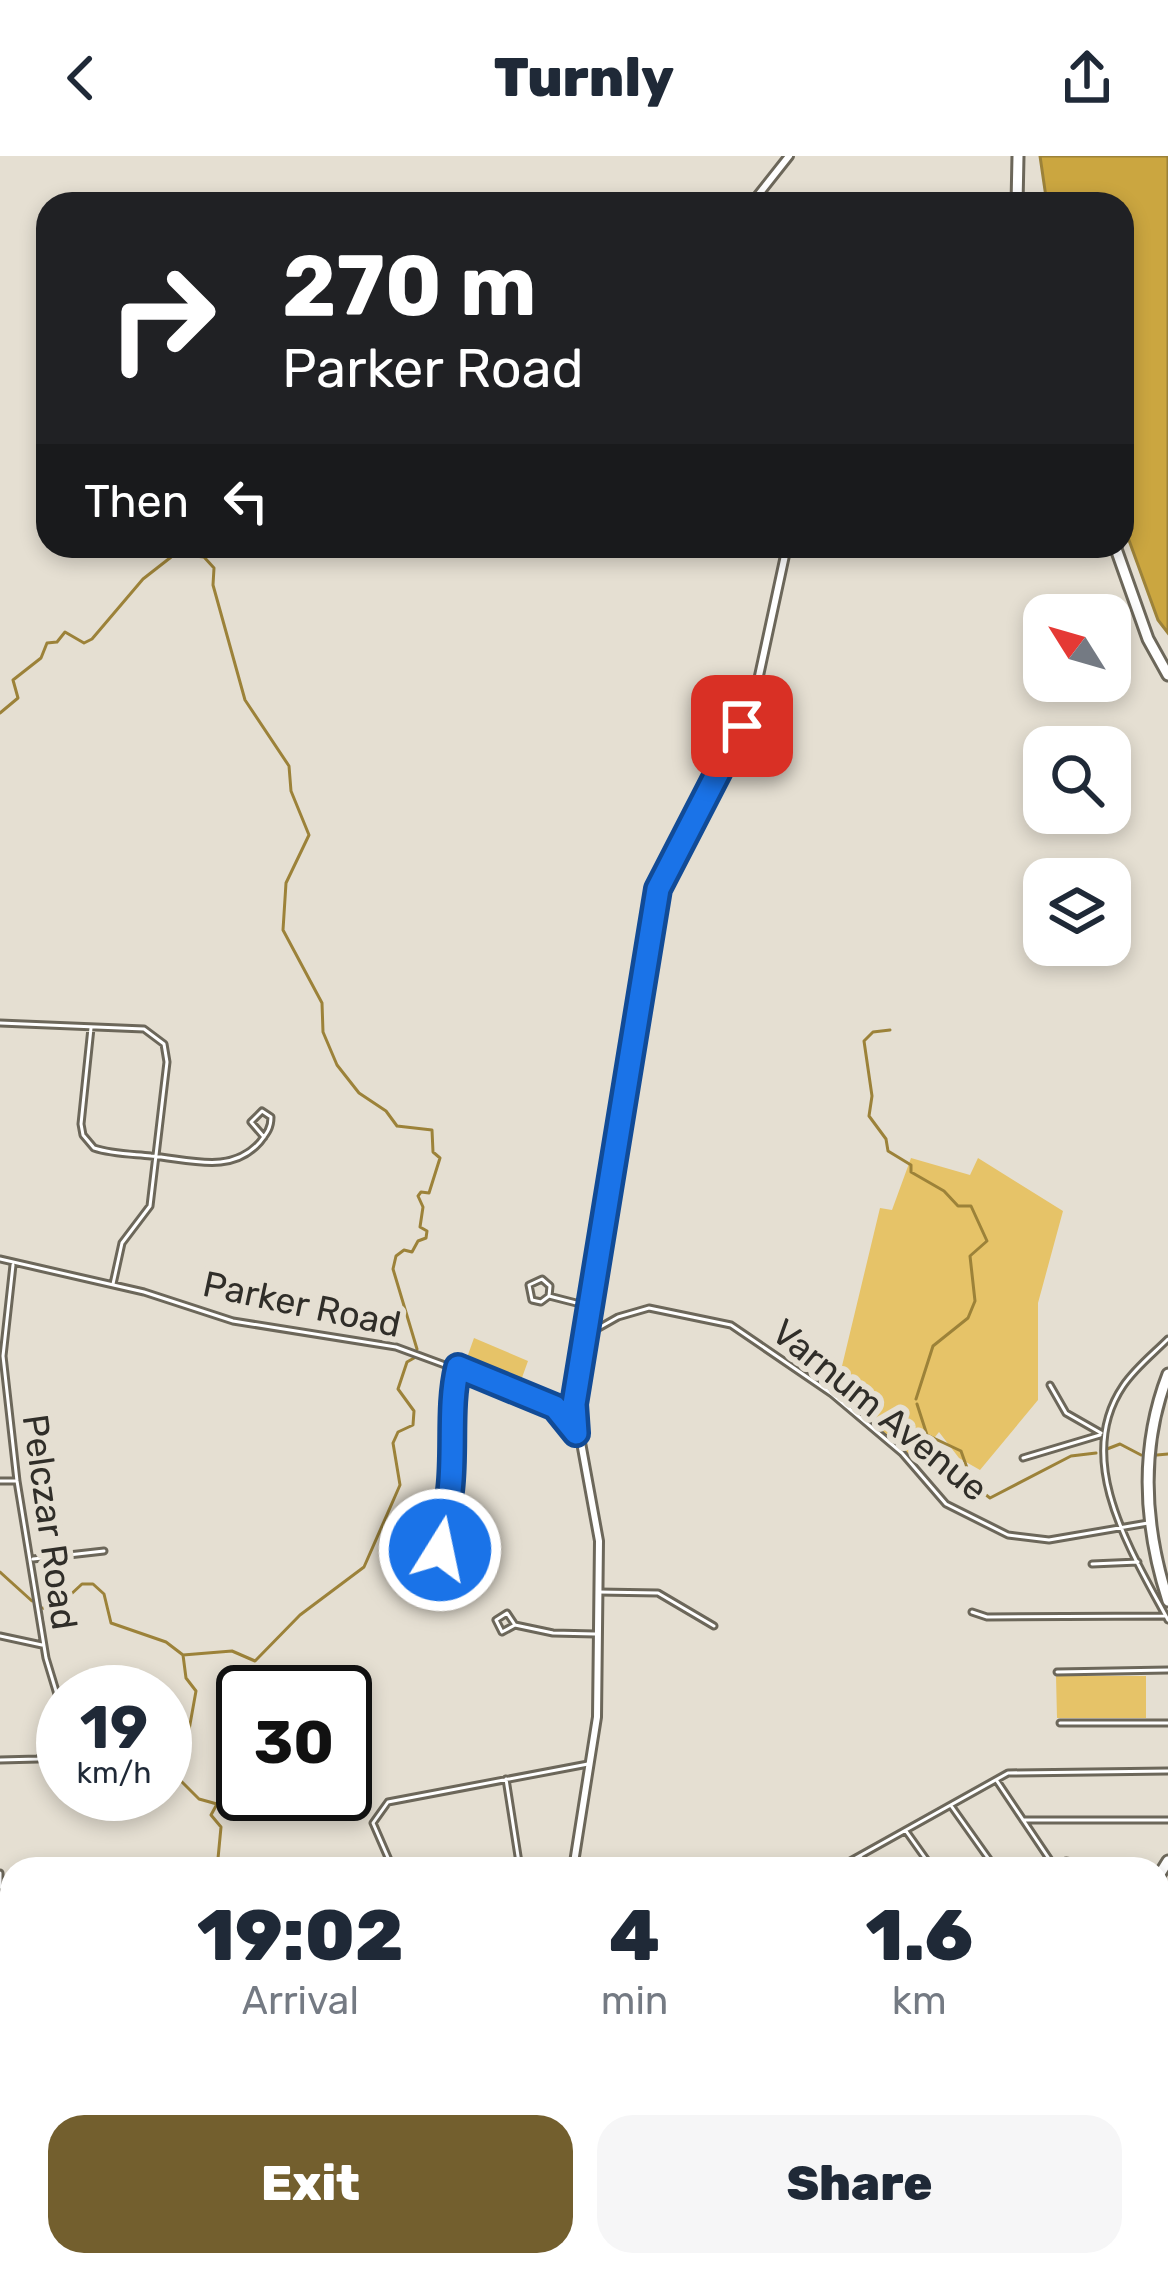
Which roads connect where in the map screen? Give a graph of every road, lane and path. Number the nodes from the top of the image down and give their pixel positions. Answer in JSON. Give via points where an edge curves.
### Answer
{"nodes":[{"id":1,"x":789,"y":156,"type":"edge"},
{"id":2,"x":1018,"y":156,"type":"edge"},
{"id":3,"x":760,"y":192,"type":"edge"},
{"id":4,"x":1017,"y":192,"type":"edge"},
{"id":5,"x":784,"y":558,"type":"edge"},
{"id":6,"x":1119,"y":558,"type":"edge"},
{"id":7,"x":1168,"y":675,"type":"edge"},
{"id":8,"x":0,"y":1023,"type":"edge"},
{"id":9,"x":91,"y":1027,"type":"junction"},
{"id":10,"x":263,"y":1137,"type":"dead end"},
{"id":11,"x":156,"y":1156,"type":"junction"},
{"id":12,"x":0,"y":1259,"type":"edge"},
{"id":13,"x":13,"y":1263,"type":"junction"},
{"id":14,"x":113,"y":1286,"type":"junction"},
{"id":15,"x":549,"y":1296,"type":"dead end"},
{"id":16,"x":590,"y":1306,"type":"junction"},
{"id":17,"x":586,"y":1335,"type":"junction"},
{"id":18,"x":1168,"y":1339,"type":"edge"},
{"id":19,"x":2,"y":1365,"type":"edge"},
{"id":20,"x":458,"y":1367,"type":"junction"},
{"id":21,"x":1168,"y":1374,"type":"edge"},
{"id":22,"x":1050,"y":1385,"type":"dead end"},
{"id":23,"x":576,"y":1433,"type":"junction"},
{"id":24,"x":1102,"y":1434,"type":"junction"},
{"id":25,"x":1023,"y":1458,"type":"dead end"},
{"id":26,"x":0,"y":1481,"type":"edge"},
{"id":27,"x":17,"y":1481,"type":"junction"},
{"id":28,"x":1150,"y":1523,"type":"junction"},
{"id":29,"x":1126,"y":1530,"type":"junction"},
{"id":30,"x":438,"y":1533,"type":"dead end"},
{"id":31,"x":104,"y":1551,"type":"dead end"},
{"id":32,"x":32,"y":1559,"type":"junction"},
{"id":33,"x":1140,"y":1562,"type":"junction"},
{"id":34,"x":1093,"y":1564,"type":"dead end"},
{"id":35,"x":598,"y":1592,"type":"junction"},
{"id":36,"x":1168,"y":1601,"type":"edge"},
{"id":37,"x":972,"y":1612,"type":"dead end"},
{"id":38,"x":1167,"y":1618,"type":"edge"},
{"id":39,"x":515,"y":1625,"type":"dead end"},
{"id":40,"x":714,"y":1626,"type":"dead end"},
{"id":41,"x":597,"y":1634,"type":"junction"},
{"id":42,"x":0,"y":1636,"type":"edge"},
{"id":43,"x":44,"y":1646,"type":"junction"},
{"id":44,"x":49,"y":1665,"type":"edge"},
{"id":45,"x":1168,"y":1670,"type":"edge"},
{"id":46,"x":1057,"y":1672,"type":"dead end"},
{"id":47,"x":1060,"y":1723,"type":"dead end"},
{"id":48,"x":1168,"y":1723,"type":"edge"},
{"id":49,"x":36,"y":1759,"type":"edge"},
{"id":50,"x":0,"y":1760,"type":"edge"},
{"id":51,"x":590,"y":1764,"type":"junction"},
{"id":52,"x":1168,"y":1771,"type":"edge"},
{"id":53,"x":506,"y":1777,"type":"junction"},
{"id":54,"x":995,"y":1780,"type":"junction"},
{"id":55,"x":950,"y":1804,"type":"junction"},
{"id":56,"x":1023,"y":1820,"type":"junction"},
{"id":57,"x":1168,"y":1820,"type":"edge"},
{"id":58,"x":905,"y":1830,"type":"junction"},
{"id":59,"x":860,"y":1856,"type":"edge"},
{"id":60,"x":387,"y":1857,"type":"edge"},
{"id":61,"x":518,"y":1857,"type":"edge"},
{"id":62,"x":575,"y":1857,"type":"edge"},
{"id":63,"x":924,"y":1857,"type":"edge"},
{"id":64,"x":987,"y":1857,"type":"edge"},
{"id":65,"x":1048,"y":1857,"type":"edge"},
{"id":66,"x":0,"y":1873,"type":"edge"},
{"id":67,"x":0,"y":1887,"type":"edge"}],
"edges":[{"from":1,"to":3,"type":"street"},
{"from":2,"to":4,"type":"main road"},
{"from":5,"to":16,"type":"street","via":[[754,699],[658,889]]},
{"from":6,"to":7,"type":"main road"},
{"from":8,"to":9,"type":"street"},
{"from":9,"to":11,"type":"street","via":[[82,1135],[103,1151]]},
{"from":9,"to":11,"type":"street","via":[[144,1029],[164,1044]]},
{"from":10,"to":11,"type":"street","via":[[226,1163]]},
{"from":11,"to":14,"type":"street","via":[[148,1211],[122,1244]]},
{"from":12,"to":13,"type":"street","name":"Parker Road"},
{"from":13,"to":14,"type":"street","name":"Parker Road"},
{"from":13,"to":19,"type":"street","name":"Pelczar Road"},
{"from":14,"to":20,"type":"street","name":"Parker Road","via":[[242,1323],[396,1346]]},
{"from":15,"to":16,"type":"street"},
{"from":16,"to":17,"type":"street"},
{"from":17,"to":23,"type":"street"},
{"from":17,"to":29,"type":"street","name":"Varnum Avenue","via":[[650,1308],[723,1322],[832,1394],[957,1510],[1024,1540]]},
{"from":18,"to":24,"type":"street","via":[[1125,1382]]},
{"from":19,"to":27,"type":"street","name":"Pelczar Road"},
{"from":20,"to":23,"type":"street","name":"Parker Road","via":[[555,1407]]},
{"from":20,"to":30,"type":"street","via":[[449,1506]]},
{"from":21,"to":28,"type":"main road","via":[[1149,1454]]},
{"from":22,"to":24,"type":"street","via":[[1066,1413]]},
{"from":23,"to":35,"type":"street","via":[[598,1522]]},
{"from":24,"to":25,"type":"street"},
{"from":24,"to":29,"type":"street","via":[[1104,1474]]},
{"from":26,"to":27,"type":"street"},
{"from":27,"to":32,"type":"street","name":"Pelczar Road"},
{"from":28,"to":29,"type":"street","name":"Varnum Avenue"},
{"from":28,"to":36,"type":"main road"},
{"from":29,"to":33,"type":"street"},
{"from":31,"to":32,"type":"street"},
{"from":32,"to":43,"type":"street","name":"Pelczar Road"},
{"from":33,"to":34,"type":"street"},
{"from":33,"to":38,"type":"street"},
{"from":35,"to":40,"type":"street","via":[[658,1593]]},
{"from":35,"to":41,"type":"street"},
{"from":37,"to":38,"type":"street"},
{"from":39,"to":41,"type":"street"},
{"from":41,"to":51,"type":"street"},
{"from":42,"to":43,"type":"street"},
{"from":43,"to":44,"type":"street","name":"Pelczar Road"},
{"from":45,"to":46,"type":"street"},
{"from":47,"to":48,"type":"street"},
{"from":49,"to":50,"type":"street"},
{"from":51,"to":53,"type":"street"},
{"from":51,"to":62,"type":"street"},
{"from":52,"to":54,"type":"street","via":[[1019,1772]]},
{"from":53,"to":60,"type":"street","via":[[382,1806],[374,1828]]},
{"from":53,"to":61,"type":"street"},
{"from":54,"to":55,"type":"street"},
{"from":54,"to":56,"type":"street"},
{"from":55,"to":58,"type":"street"},
{"from":55,"to":64,"type":"street"},
{"from":56,"to":57,"type":"street"},
{"from":56,"to":65,"type":"street"},
{"from":58,"to":59,"type":"street"},
{"from":58,"to":63,"type":"street"},
{"from":66,"to":67,"type":"street"}]}
